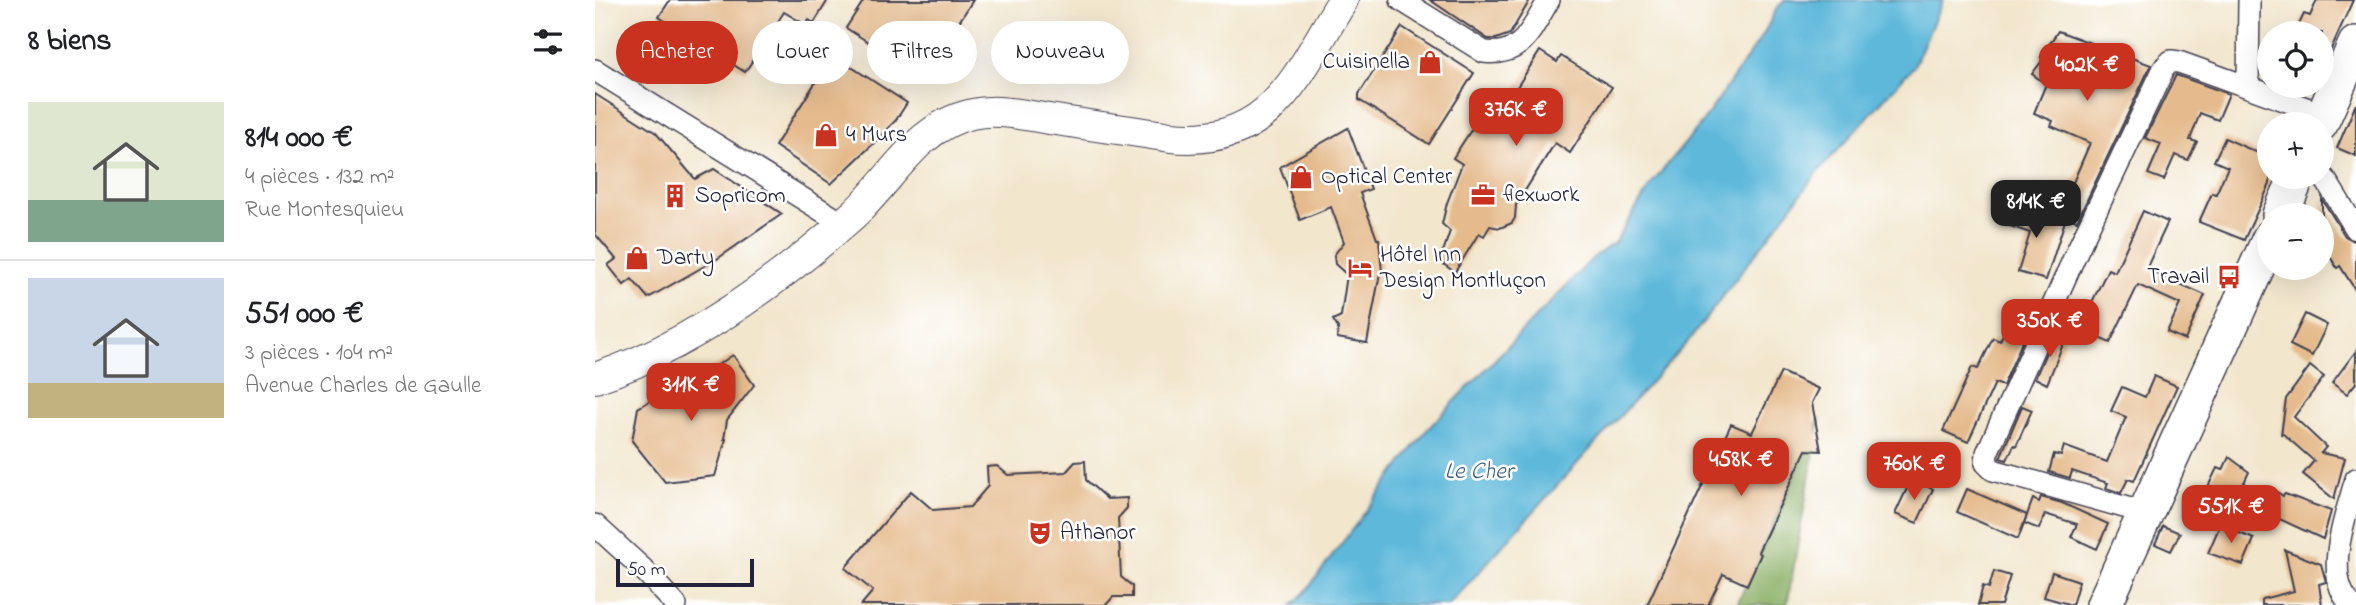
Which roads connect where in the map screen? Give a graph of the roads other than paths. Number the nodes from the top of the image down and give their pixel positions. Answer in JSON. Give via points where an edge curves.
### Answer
{"nodes":[{"id":1,"x":1343,"y":0,"type":"edge"},
{"id":2,"x":1401,"y":0,"type":"edge"},
{"id":3,"x":1549,"y":0,"type":"edge"},
{"id":4,"x":2249,"y":0,"type":"edge"},
{"id":5,"x":2356,"y":44,"type":"edge"},
{"id":6,"x":595,"y":70,"type":"edge"},
{"id":7,"x":2248,"y":86,"type":"junction"},
{"id":8,"x":2313,"y":112,"type":"edge"},
{"id":9,"x":2325,"y":112,"type":"edge"},
{"id":10,"x":2331,"y":189,"type":"edge"},
{"id":11,"x":842,"y":223,"type":"junction"},
{"id":12,"x":2356,"y":229,"type":"edge"},
{"id":13,"x":2257,"y":267,"type":"edge"},
{"id":14,"x":605,"y":375,"type":"edge"},
{"id":15,"x":595,"y":400,"type":"edge"},
{"id":16,"x":2356,"y":479,"type":"edge"},
{"id":17,"x":2145,"y":513,"type":"junction"},
{"id":18,"x":595,"y":526,"type":"edge"},
{"id":19,"x":595,"y":542,"type":"edge"},
{"id":20,"x":628,"y":555,"type":"junction"},
{"id":21,"x":676,"y":605,"type":"edge"},
{"id":22,"x":2104,"y":605,"type":"edge"},
{"id":23,"x":2352,"y":605,"type":"edge"}],
"edges":[{"from":1,"to":11,"type":"street","via":[[1286,90],[1248,126],[1196,139],[1006,113],[974,114],[928,133]]},
{"from":2,"to":3,"type":"street","via":[[1484,51],[1498,54],[1522,43]]},
{"from":4,"to":7,"type":"street"},
{"from":5,"to":9,"type":"main road"},
{"from":6,"to":11,"type":"street"},
{"from":7,"to":8,"type":"street"},
{"from":7,"to":17,"type":"street","via":[[2171,61],[2164,68],[1987,453],[1986,463],[1993,470]]},
{"from":10,"to":12,"type":"street"},
{"from":11,"to":14,"type":"street","via":[[745,301],[670,346]]},
{"from":13,"to":17,"type":"main road"},
{"from":14,"to":15,"type":"street"},
{"from":16,"to":23,"type":"street","via":[[2337,562],[2340,585]]},
{"from":17,"to":22,"type":"main road"},
{"from":18,"to":20,"type":"street"},
{"from":19,"to":20,"type":"street"},
{"from":20,"to":21,"type":"street"}]}
